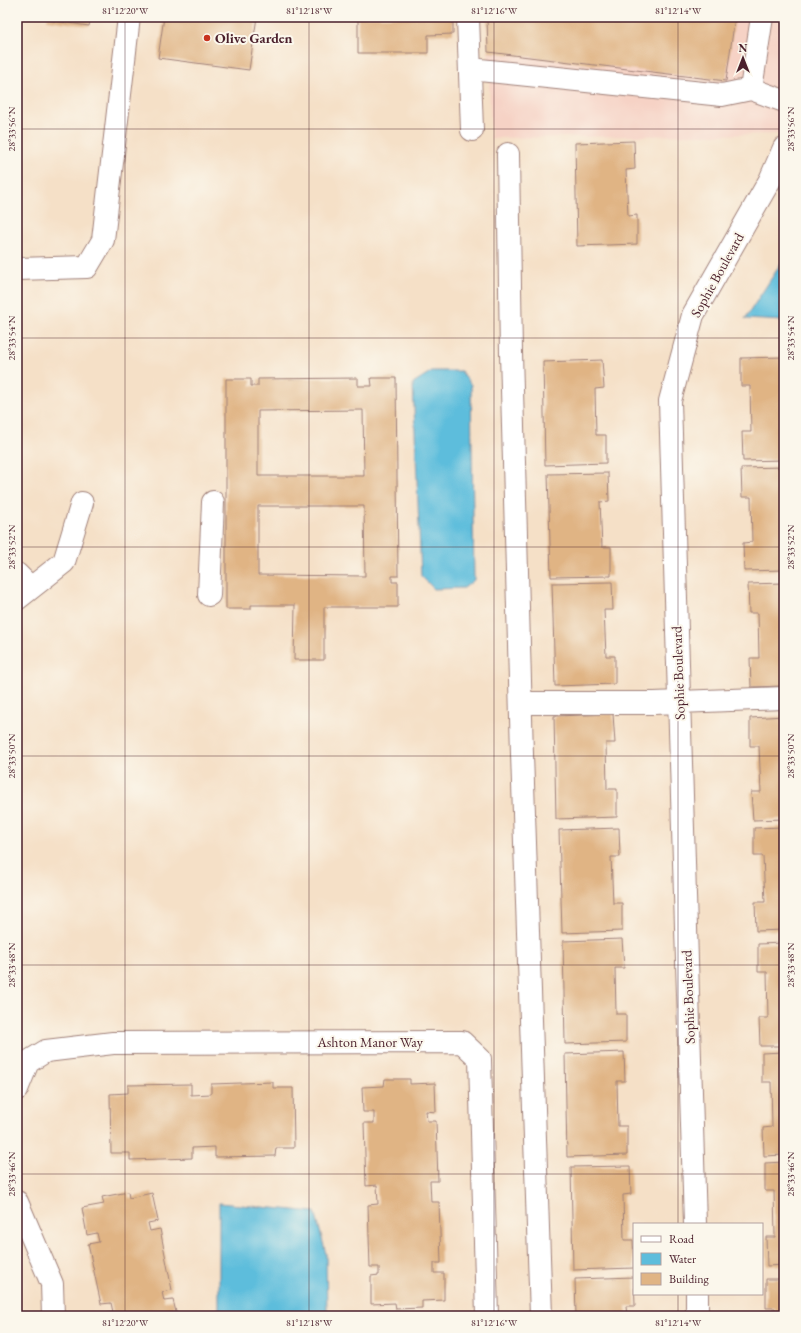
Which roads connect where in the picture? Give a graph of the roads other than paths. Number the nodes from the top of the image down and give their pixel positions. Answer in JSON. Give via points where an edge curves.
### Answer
{"nodes":[{"id":1,"x":129,"y":17,"type":"edge"},
{"id":2,"x":468,"y":17,"type":"edge"},
{"id":3,"x":762,"y":17,"type":"edge"},
{"id":4,"x":470,"y":69,"type":"junction"},
{"id":5,"x":751,"y":89,"type":"junction"},
{"id":6,"x":784,"y":101,"type":"edge"},
{"id":7,"x":472,"y":130,"type":"dead end"},
{"id":8,"x":784,"y":148,"type":"edge"},
{"id":9,"x":508,"y":154,"type":"dead end"},
{"id":10,"x":17,"y":269,"type":"edge"},
{"id":11,"x":213,"y":502,"type":"dead end"},
{"id":12,"x":82,"y":503,"type":"dead end"},
{"id":13,"x":22,"y":587,"type":"edge"},
{"id":14,"x":209,"y":595,"type":"dead end"},
{"id":15,"x":784,"y":698,"type":"edge"},
{"id":16,"x":679,"y":702,"type":"junction"},
{"id":17,"x":521,"y":703,"type":"junction"},
{"id":18,"x":17,"y":1089,"type":"edge"},
{"id":19,"x":17,"y":1202,"type":"edge"},
{"id":20,"x":695,"y":1223,"type":"edge"},
{"id":21,"x":697,"y":1295,"type":"edge"},
{"id":22,"x":53,"y":1316,"type":"edge"},
{"id":23,"x":487,"y":1316,"type":"edge"},
{"id":24,"x":541,"y":1316,"type":"edge"},
{"id":25,"x":698,"y":1316,"type":"edge"}],
"edges":[{"from":1,"to":10,"type":"street","via":[[103,240],[87,267]]},
{"from":2,"to":4,"type":"street"},
{"from":3,"to":5,"type":"street"},
{"from":4,"to":5,"type":"street","via":[[722,95]]},
{"from":4,"to":7,"type":"street"},
{"from":5,"to":6,"type":"street"},
{"from":8,"to":16,"type":"street","name":"Sophie Boulevard","via":[[770,180],[693,315],[670,401]]},
{"from":9,"to":17,"type":"street"},
{"from":11,"to":14,"type":"street"},
{"from":12,"to":13,"type":"street","via":[[64,562]]},
{"from":15,"to":16,"type":"street"},
{"from":16,"to":17,"type":"street"},
{"from":16,"to":20,"type":"street","name":"Sophie Boulevard"},
{"from":17,"to":24,"type":"street"},
{"from":18,"to":23,"type":"street","name":"Ashton Manor Way","via":[[28,1062],[46,1051],[113,1043],[462,1042],[480,1059]]},
{"from":19,"to":22,"type":"street","via":[[52,1284]]},
{"from":21,"to":25,"type":"street"}]}
